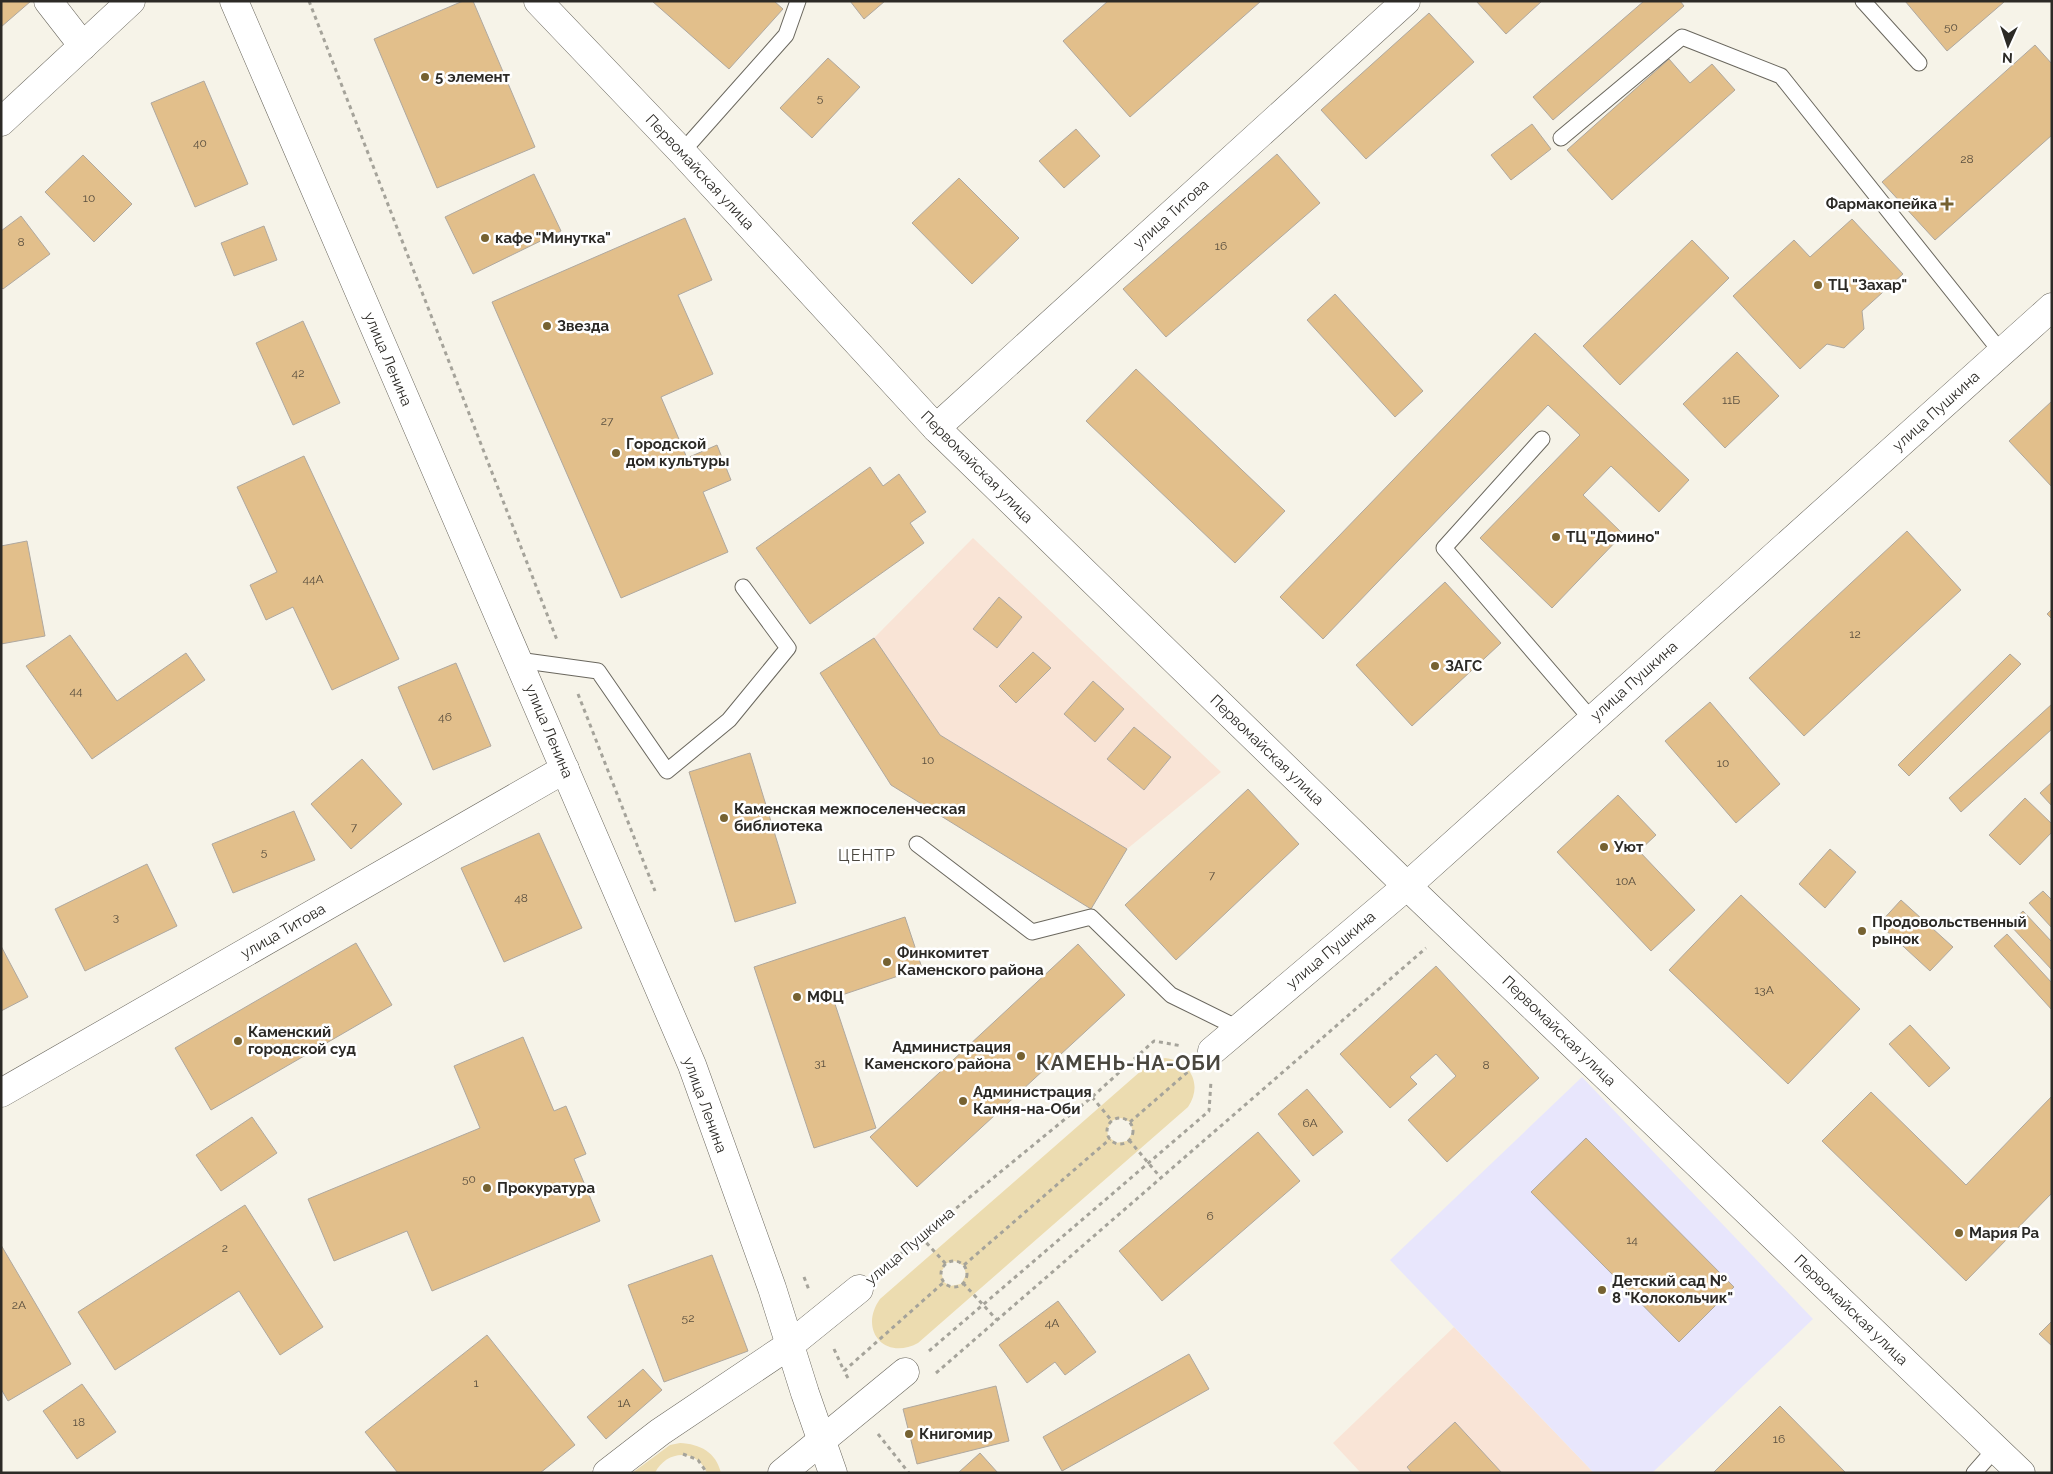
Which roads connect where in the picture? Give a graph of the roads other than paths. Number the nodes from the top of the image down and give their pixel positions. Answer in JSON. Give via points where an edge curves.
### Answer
{"nodes":[{"id":1,"x":48,"y":1,"type":"edge"},
{"id":2,"x":131,"y":1,"type":"edge"},
{"id":3,"x":234,"y":1,"type":"edge"},
{"id":4,"x":538,"y":1,"type":"edge"},
{"id":5,"x":798,"y":1,"type":"edge"},
{"id":6,"x":1406,"y":1,"type":"edge"},
{"id":7,"x":1863,"y":1,"type":"edge"},
{"id":8,"x":83,"y":46,"type":"junction"},
{"id":9,"x":1919,"y":64,"type":"dead end"},
{"id":10,"x":1,"y":122,"type":"edge"},
{"id":11,"x":1561,"y":138,"type":"dead end"},
{"id":12,"x":682,"y":152,"type":"junction"},
{"id":13,"x":2052,"y":307,"type":"edge"},
{"id":14,"x":2001,"y":352,"type":"junction"},
{"id":15,"x":936,"y":428,"type":"junction"},
{"id":16,"x":1542,"y":439,"type":"dead end"},
{"id":17,"x":743,"y":587,"type":"dead end"},
{"id":18,"x":518,"y":660,"type":"junction"},
{"id":19,"x":1592,"y":720,"type":"junction"},
{"id":20,"x":565,"y":769,"type":"junction"},
{"id":21,"x":917,"y":844,"type":"dead end"},
{"id":22,"x":1406,"y":886,"type":"junction"},
{"id":23,"x":1238,"y":1028,"type":"junction"},
{"id":24,"x":1212,"y":1051,"type":"road end"},
{"id":25,"x":1,"y":1092,"type":"edge"},
{"id":26,"x":858,"y":1289,"type":"road end"},
{"id":27,"x":791,"y":1344,"type":"junction"},
{"id":28,"x":918,"y":1375,"type":"road end"},
{"id":29,"x":822,"y":1441,"type":"junction"},
{"id":30,"x":1996,"y":1448,"type":"junction"},
{"id":31,"x":607,"y":1473,"type":"edge"},
{"id":32,"x":782,"y":1473,"type":"edge"},
{"id":33,"x":834,"y":1473,"type":"edge"},
{"id":34,"x":1974,"y":1473,"type":"edge"},
{"id":35,"x":2021,"y":1473,"type":"edge"}],
"edges":[{"from":1,"to":8,"type":"street"},
{"from":2,"to":8,"type":"street"},
{"from":3,"to":18,"type":"street","name":"улица Ленина"},
{"from":4,"to":12,"type":"street","name":"Первомайская улица"},
{"from":5,"to":12,"type":"lane","via":[[786,35]]},
{"from":6,"to":15,"type":"street","name":"улица Титова"},
{"from":7,"to":9,"type":"lane"},
{"from":8,"to":10,"type":"street"},
{"from":11,"to":14,"type":"lane","via":[[1682,37],[1781,76]]},
{"from":12,"to":15,"type":"street","name":"Первомайская улица"},
{"from":13,"to":14,"type":"street","name":"улица Пушкина"},
{"from":14,"to":19,"type":"street","name":"улица Пушкина"},
{"from":15,"to":22,"type":"street","name":"Первомайская улица"},
{"from":16,"to":19,"type":"lane","via":[[1444,548]]},
{"from":17,"to":18,"type":"lane","via":[[788,648],[729,720],[668,770],[598,672]]},
{"from":18,"to":20,"type":"street","name":"улица Ленина"},
{"from":19,"to":22,"type":"street","name":"улица Пушкина"},
{"from":20,"to":25,"type":"street","name":"улица Титова"},
{"from":20,"to":27,"type":"street","name":"улица Ленина","via":[[692,1065]]},
{"from":21,"to":23,"type":"lane","via":[[1032,932],[1091,917],[1171,995]]},
{"from":22,"to":23,"type":"street","name":"улица Пушкина"},
{"from":22,"to":30,"type":"street","name":"Первомайская улица"},
{"from":23,"to":24,"type":"street","name":"улица Пушкина"},
{"from":26,"to":27,"type":"street","name":"улица Пушкина"},
{"from":27,"to":29,"type":"street","name":"улица Ленина"},
{"from":27,"to":31,"type":"street","name":"улица Пушкина","via":[[660,1432]]},
{"from":28,"to":29,"type":"street"},
{"from":29,"to":32,"type":"street"},
{"from":29,"to":33,"type":"street","name":"улица Ленина"},
{"from":30,"to":34,"type":"lane"},
{"from":30,"to":35,"type":"street","name":"Первомайская улица"}]}
